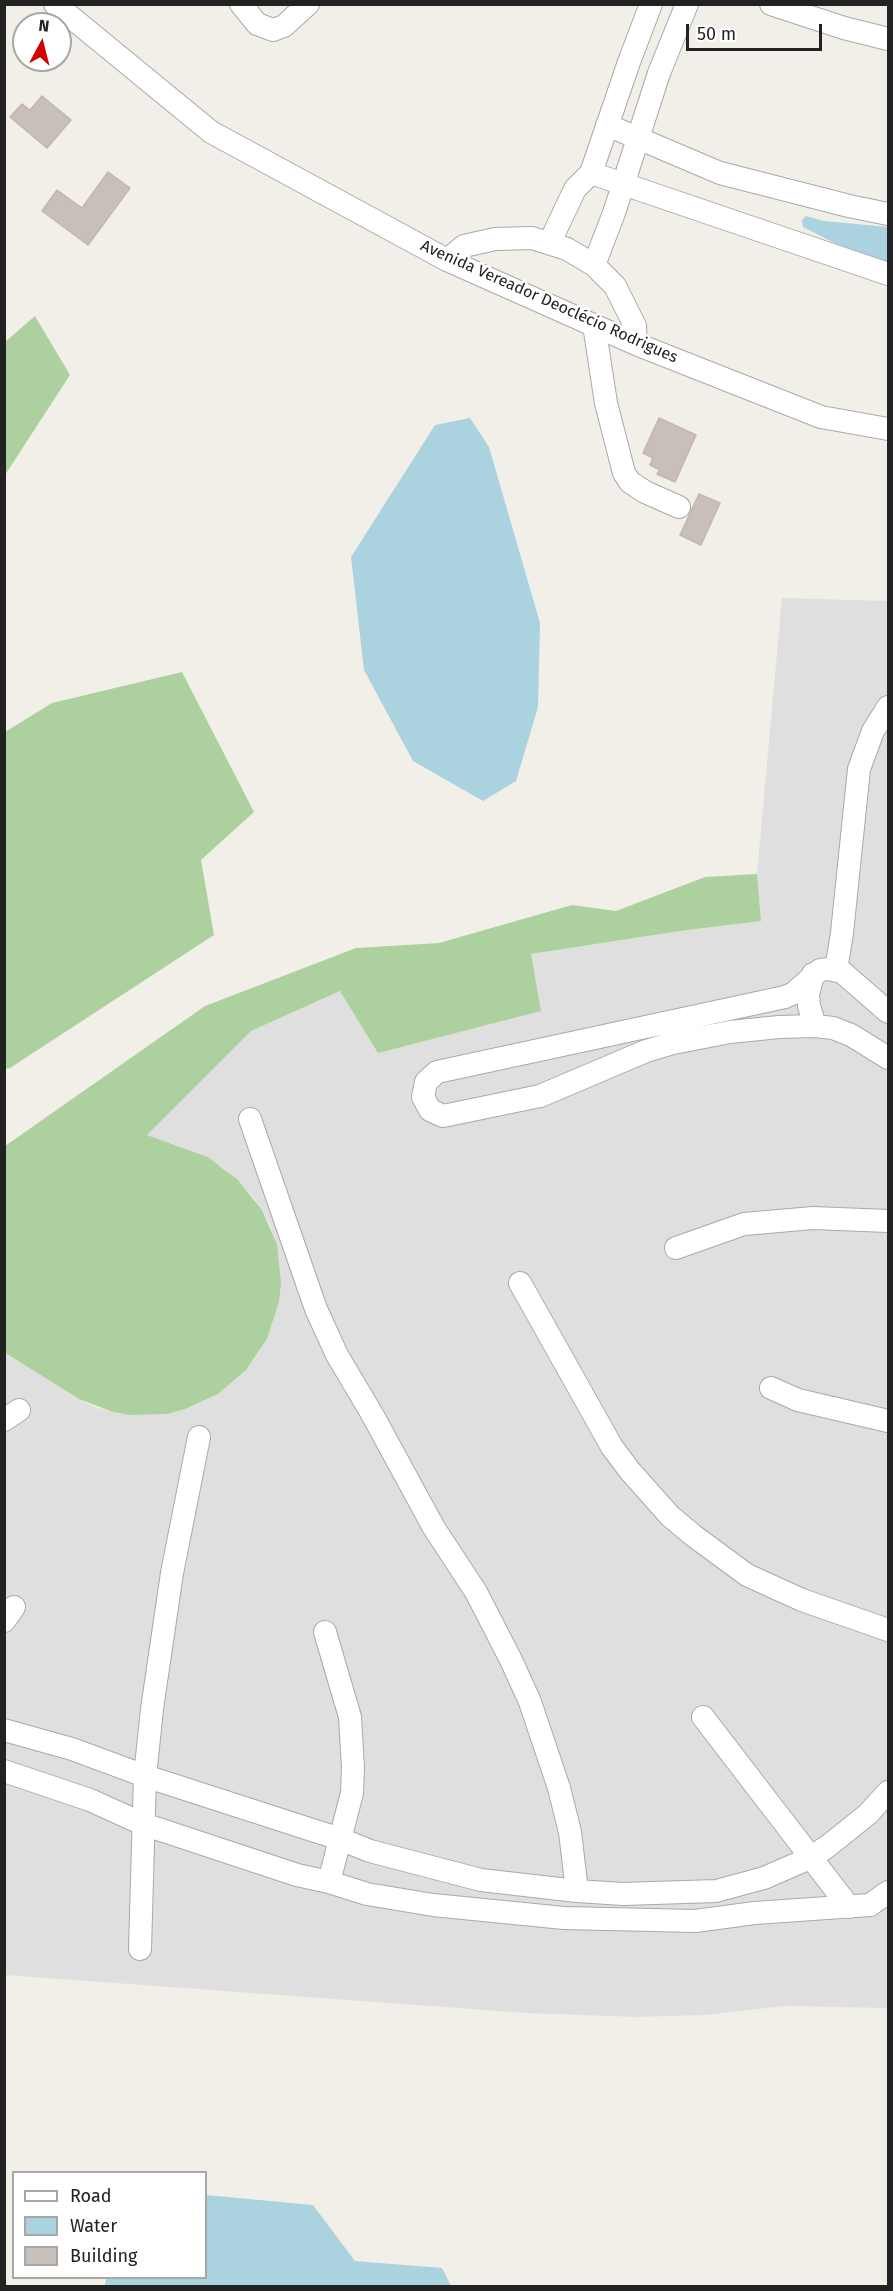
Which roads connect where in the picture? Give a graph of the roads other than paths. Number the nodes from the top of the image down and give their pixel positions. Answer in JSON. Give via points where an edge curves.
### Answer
{"nodes":[{"id":1,"x":55,"y":4,"type":"edge"},
{"id":2,"x":241,"y":4,"type":"edge"},
{"id":3,"x":308,"y":4,"type":"edge"},
{"id":4,"x":651,"y":4,"type":"edge"},
{"id":5,"x":687,"y":4,"type":"edge"},
{"id":6,"x":771,"y":4,"type":"edge"},
{"id":7,"x":888,"y":39,"type":"edge"},
{"id":8,"x":607,"y":125,"type":"junction"},
{"id":9,"x":637,"y":138,"type":"junction"},
{"id":10,"x":591,"y":173,"type":"junction"},
{"id":11,"x":623,"y":183,"type":"junction"},
{"id":12,"x":888,"y":214,"type":"edge"},
{"id":13,"x":550,"y":242,"type":"junction"},
{"id":14,"x":447,"y":260,"type":"junction"},
{"id":15,"x":594,"y":265,"type":"junction"},
{"id":16,"x":888,"y":274,"type":"edge"},
{"id":17,"x":594,"y":325,"type":"junction"},
{"id":18,"x":636,"y":344,"type":"junction"},
{"id":19,"x":883,"y":430,"type":"edge"},
{"id":20,"x":679,"y":507,"type":"dead end"},
{"id":21,"x":888,"y":707,"type":"edge"},
{"id":22,"x":836,"y":970,"type":"junction"},
{"id":23,"x":813,"y":974,"type":"junction"},
{"id":24,"x":888,"y":1012,"type":"edge"},
{"id":25,"x":815,"y":1026,"type":"junction"},
{"id":26,"x":888,"y":1058,"type":"edge"},
{"id":27,"x":250,"y":1119,"type":"dead end"},
{"id":28,"x":888,"y":1221,"type":"edge"},
{"id":29,"x":676,"y":1248,"type":"dead end"},
{"id":30,"x":520,"y":1283,"type":"dead end"},
{"id":31,"x":771,"y":1388,"type":"dead end"},
{"id":32,"x":888,"y":1421,"type":"edge"},
{"id":33,"x":199,"y":1437,"type":"dead end"},
{"id":34,"x":888,"y":1630,"type":"edge"},
{"id":35,"x":325,"y":1632,"type":"dead end"},
{"id":36,"x":704,"y":1717,"type":"dead end"},
{"id":37,"x":4,"y":1730,"type":"edge"},
{"id":38,"x":4,"y":1771,"type":"edge"},
{"id":39,"x":145,"y":1776,"type":"junction"},
{"id":40,"x":888,"y":1792,"type":"edge"},
{"id":41,"x":144,"y":1824,"type":"junction"},
{"id":42,"x":340,"y":1839,"type":"junction"},
{"id":43,"x":810,"y":1858,"type":"junction"},
{"id":44,"x":329,"y":1882,"type":"junction"},
{"id":45,"x":577,"y":1892,"type":"junction"},
{"id":46,"x":888,"y":1892,"type":"edge"},
{"id":47,"x":849,"y":1907,"type":"junction"},
{"id":48,"x":140,"y":1949,"type":"dead end"}],
"edges":[{"from":1,"to":14,"type":"street","name":"Avenida Vereador Deoclécio Rodrigues","via":[[211,132]]},
{"from":2,"to":3,"type":"street","via":[[257,24],[273,30],[284,26]]},
{"from":4,"to":8,"type":"street"},
{"from":5,"to":9,"type":"street"},
{"from":6,"to":7,"type":"street"},
{"from":8,"to":9,"type":"street"},
{"from":8,"to":10,"type":"street"},
{"from":9,"to":11,"type":"street"},
{"from":9,"to":12,"type":"street","via":[[720,173]]},
{"from":10,"to":11,"type":"street"},
{"from":10,"to":13,"type":"street","via":[[575,189]]},
{"from":11,"to":15,"type":"street"},
{"from":11,"to":16,"type":"street"},
{"from":13,"to":14,"type":"street","via":[[495,238],[464,246]]},
{"from":13,"to":15,"type":"street"},
{"from":14,"to":17,"type":"street","name":"Avenida Vereador Deoclécio Rodrigues"},
{"from":15,"to":18,"type":"street","via":[[615,286],[635,326]]},
{"from":17,"to":18,"type":"street","name":"Avenida Vereador Deoclécio Rodrigues"},
{"from":17,"to":20,"type":"street","via":[[606,403],[624,473],[645,492]]},
{"from":18,"to":19,"type":"street","name":"Avenida Vereador Deoclécio Rodrigues","via":[[821,417]]},
{"from":21,"to":22,"type":"street","via":[[873,731],[859,769]]},
{"from":22,"to":23,"type":"street"},
{"from":22,"to":24,"type":"street"},
{"from":23,"to":25,"type":"street","via":[[808,995]]},
{"from":23,"to":25,"type":"street","via":[[785,998],[437,1072],[426,1082],[423,1097],[430,1110],[442,1116],[540,1096],[673,1043],[730,1032]]},
{"from":25,"to":26,"type":"street","via":[[851,1035]]},
{"from":27,"to":45,"type":"street","via":[[316,1309],[337,1355],[434,1528],[476,1592],[530,1702],[570,1832]]},
{"from":28,"to":29,"type":"street","via":[[813,1218],[755,1222]]},
{"from":30,"to":34,"type":"street","via":[[612,1446],[670,1516],[747,1575],[802,1600]]},
{"from":31,"to":32,"type":"street","via":[[798,1400]]},
{"from":33,"to":39,"type":"street","via":[[172,1573]]},
{"from":35,"to":42,"type":"street","via":[[350,1717],[352,1742],[352,1793]]},
{"from":36,"to":43,"type":"street"},
{"from":37,"to":39,"type":"street","via":[[72,1749]]},
{"from":38,"to":41,"type":"street","via":[[90,1800]]},
{"from":39,"to":41,"type":"street"},
{"from":39,"to":42,"type":"street"},
{"from":40,"to":43,"type":"street","via":[[849,1831]]},
{"from":41,"to":44,"type":"street"},
{"from":41,"to":48,"type":"street"},
{"from":42,"to":44,"type":"street"},
{"from":42,"to":45,"type":"street","via":[[370,1851],[481,1880]]},
{"from":43,"to":45,"type":"street","via":[[764,1878],[716,1890]]},
{"from":43,"to":47,"type":"street"},
{"from":44,"to":47,"type":"street","via":[[367,1894],[433,1905],[564,1918],[695,1921]]},
{"from":46,"to":47,"type":"street","via":[[870,1905]]}]}
